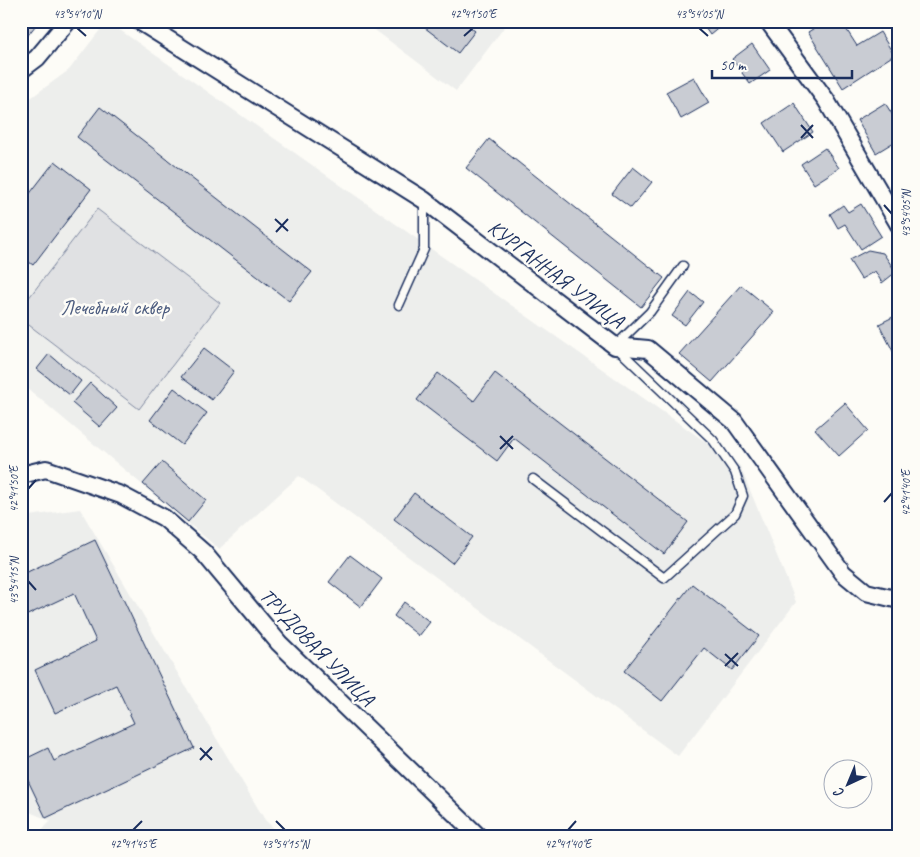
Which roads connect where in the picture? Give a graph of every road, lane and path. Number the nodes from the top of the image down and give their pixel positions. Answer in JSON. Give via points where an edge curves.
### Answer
{"nodes":[{"id":1,"x":68,"y":21,"type":"edge"},
{"id":2,"x":138,"y":21,"type":"edge"},
{"id":3,"x":768,"y":21,"type":"edge"},
{"id":4,"x":21,"y":70,"type":"edge"},
{"id":5,"x":424,"y":200,"type":"junction"},
{"id":6,"x":899,"y":225,"type":"edge"},
{"id":7,"x":683,"y":266,"type":"dead end"},
{"id":8,"x":399,"y":305,"type":"dead end"},
{"id":9,"x":615,"y":346,"type":"junction"},
{"id":10,"x":21,"y":475,"type":"edge"},
{"id":11,"x":534,"y":479,"type":"dead end"},
{"id":12,"x":899,"y":600,"type":"edge"},
{"id":13,"x":478,"y":836,"type":"edge"}],
"edges":[{"from":1,"to":4,"type":"street","via":[[37,58]]},
{"from":2,"to":5,"type":"street","name":"КУРГАННАЯ УЛИЦА"},
{"from":3,"to":6,"type":"street","via":[[826,100]]},
{"from":5,"to":8,"type":"lane","via":[[424,248]]},
{"from":5,"to":9,"type":"street","name":"КУРГАННАЯ УЛИЦА"},
{"from":7,"to":9,"type":"lane","via":[[650,312]]},
{"from":9,"to":11,"type":"lane","via":[[713,440],[735,472],[743,496],[735,514],[664,578]]},
{"from":9,"to":12,"type":"street","name":"КУРГАННАЯ УЛИЦА","via":[[648,349],[734,421],[843,573],[866,592]]},
{"from":10,"to":13,"type":"street","name":"ТРУДОВАЯ УЛИЦА","via":[[46,469],[121,495],[164,518],[203,552],[279,643]]}]}
